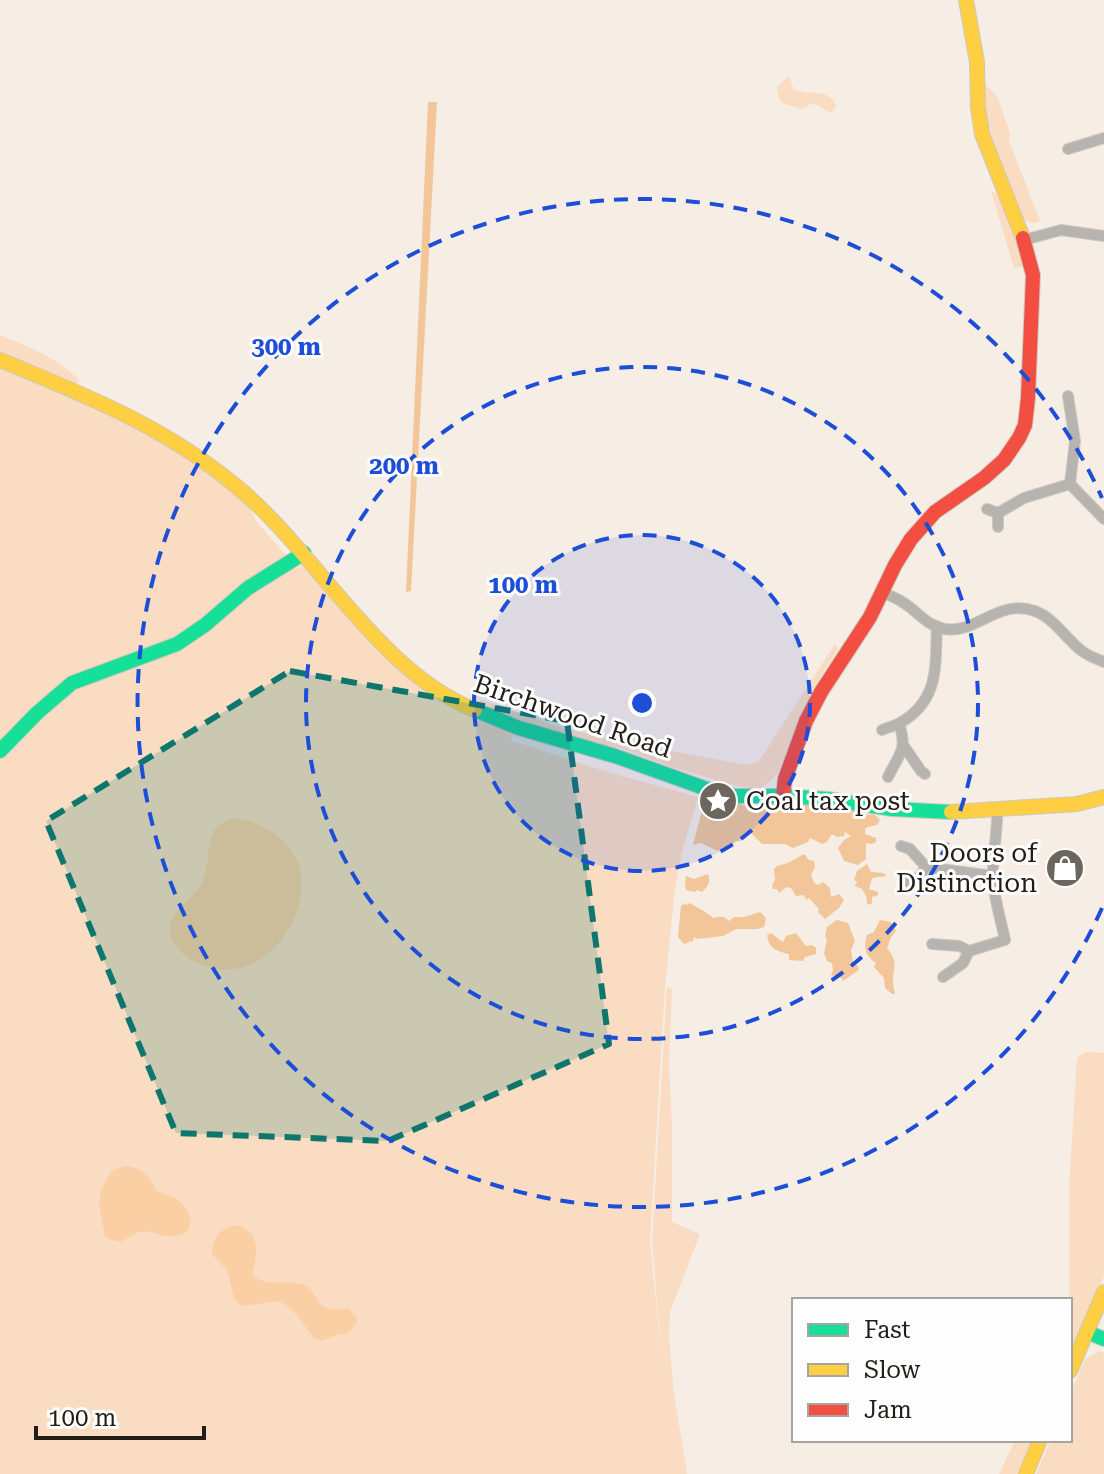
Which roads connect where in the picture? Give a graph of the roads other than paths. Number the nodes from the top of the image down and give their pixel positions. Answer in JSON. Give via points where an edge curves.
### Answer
{"nodes":[{"id":1,"x":966,"y":0,"type":"edge"},
{"id":2,"x":1104,"y":138,"type":"edge"},
{"id":3,"x":1068,"y":149,"type":"dead end"},
{"id":4,"x":1104,"y":236,"type":"edge"},
{"id":5,"x":1024,"y":240,"type":"junction"},
{"id":6,"x":0,"y":360,"type":"edge"},
{"id":7,"x":1068,"y":396,"type":"dead end"},
{"id":8,"x":1070,"y":484,"type":"junction"},
{"id":9,"x":1104,"y":519,"type":"edge"},
{"id":10,"x":998,"y":527,"type":"dead end"},
{"id":11,"x":304,"y":553,"type":"junction"},
{"id":12,"x":881,"y":592,"type":"junction"},
{"id":13,"x":937,"y":626,"type":"junction"},
{"id":14,"x":1104,"y":662,"type":"edge"},
{"id":15,"x":899,"y":724,"type":"junction"},
{"id":16,"x":882,"y":730,"type":"dead end"},
{"id":17,"x":904,"y":746,"type":"junction"},
{"id":18,"x":0,"y":751,"type":"edge"},
{"id":19,"x":925,"y":774,"type":"dead end"},
{"id":20,"x":888,"y":777,"type":"dead end"},
{"id":21,"x":783,"y":796,"type":"junction"},
{"id":22,"x":1104,"y":797,"type":"edge"},
{"id":23,"x":997,"y":810,"type":"junction"},
{"id":24,"x":901,"y":846,"type":"dead end"},
{"id":25,"x":926,"y":867,"type":"junction"},
{"id":26,"x":993,"y":876,"type":"junction"},
{"id":27,"x":906,"y":883,"type":"dead end"},
{"id":28,"x":932,"y":944,"type":"dead end"},
{"id":29,"x":969,"y":951,"type":"junction"},
{"id":30,"x":943,"y":977,"type":"dead end"},
{"id":31,"x":1104,"y":1292,"type":"edge"},
{"id":32,"x":1087,"y":1332,"type":"junction"},
{"id":33,"x":1104,"y":1339,"type":"edge"},
{"id":34,"x":1072,"y":1366,"type":"edge"},
{"id":35,"x":1039,"y":1442,"type":"edge"},
{"id":36,"x":1026,"y":1474,"type":"edge"}],
"edges":[{"from":1,"to":5,"type":"main road","via":[[982,134]]},
{"from":2,"to":3,"type":"street"},
{"from":4,"to":5,"type":"street","via":[[1061,230]]},
{"from":5,"to":12,"type":"main road","via":[[1033,282],[1025,425],[1004,460],[935,512],[911,539]]},
{"from":6,"to":11,"type":"main road","name":"Birchwood Road","via":[[104,403],[190,451],[237,486]]},
{"from":7,"to":8,"type":"street","via":[[1075,441]]},
{"from":8,"to":9,"type":"street"},
{"from":8,"to":10,"type":"street","via":[[993,511]]},
{"from":11,"to":18,"type":"main road","via":[[248,588],[177,644],[72,683]]},
{"from":11,"to":21,"type":"main road","name":"Birchwood Road","via":[[378,639],[420,679],[459,704],[707,789],[734,796]]},
{"from":12,"to":13,"type":"street"},
{"from":12,"to":21,"type":"main road","via":[[806,721]]},
{"from":13,"to":14,"type":"street","via":[[958,628],[1007,608],[1027,609]]},
{"from":13,"to":15,"type":"street","via":[[931,692]]},
{"from":15,"to":16,"type":"street"},
{"from":15,"to":17,"type":"street"},
{"from":17,"to":19,"type":"street"},
{"from":17,"to":20,"type":"street"},
{"from":21,"to":23,"type":"main road","name":"Birchwood Road","via":[[915,811]]},
{"from":22,"to":23,"type":"main road","name":"Birchwood Road"},
{"from":23,"to":26,"type":"street"},
{"from":24,"to":25,"type":"street"},
{"from":25,"to":26,"type":"street"},
{"from":25,"to":27,"type":"street"},
{"from":26,"to":29,"type":"street","via":[[1005,940]]},
{"from":28,"to":29,"type":"street"},
{"from":29,"to":30,"type":"street","via":[[963,963]]},
{"from":31,"to":32,"type":"main road"},
{"from":32,"to":33,"type":"main road"},
{"from":32,"to":34,"type":"main road"},
{"from":35,"to":36,"type":"main road"}]}
